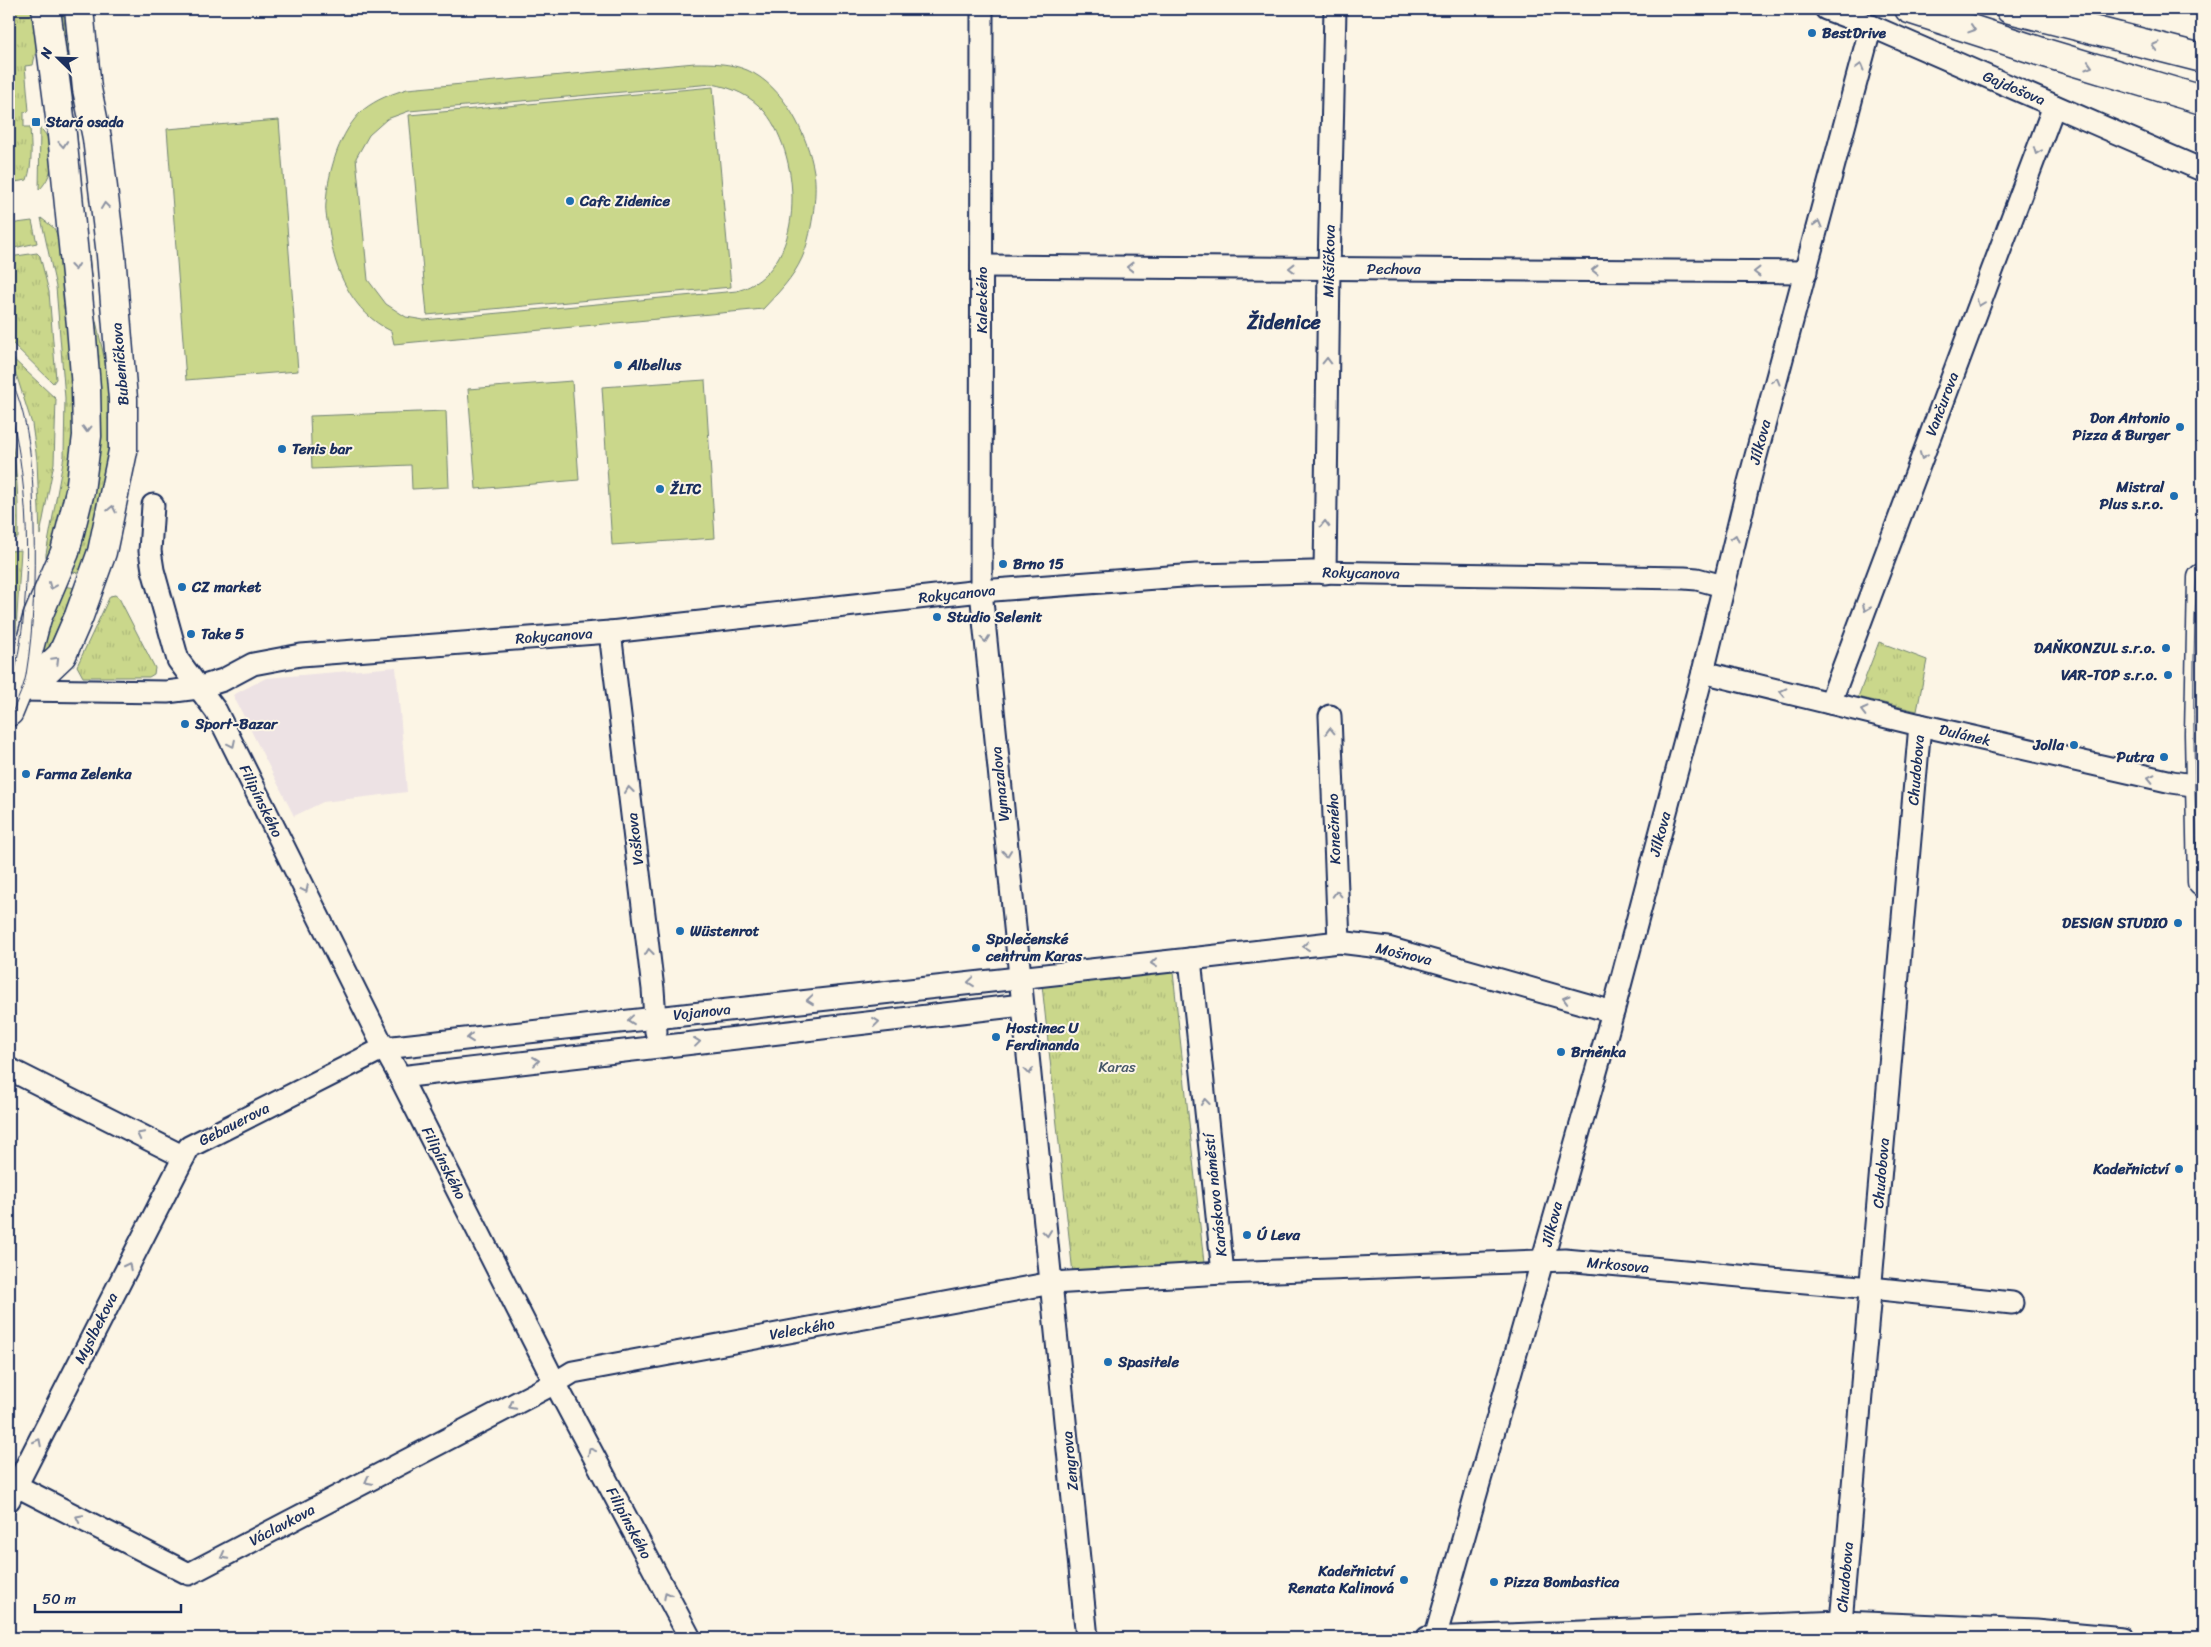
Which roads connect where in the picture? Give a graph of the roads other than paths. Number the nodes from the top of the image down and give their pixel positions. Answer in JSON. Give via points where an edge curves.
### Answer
{"nodes":[{"id":1,"x":46,"y":9,"type":"edge"},
{"id":2,"x":79,"y":9,"type":"edge"},
{"id":3,"x":982,"y":9,"type":"edge"},
{"id":4,"x":1335,"y":9,"type":"edge"},
{"id":5,"x":1826,"y":9,"type":"edge"},
{"id":6,"x":1909,"y":9,"type":"edge"},
{"id":7,"x":2010,"y":9,"type":"edge"},
{"id":8,"x":1871,"y":26,"type":"junction"},
{"id":9,"x":2202,"y":58,"type":"edge"},
{"id":10,"x":2202,"y":100,"type":"edge"},
{"id":11,"x":2054,"y":106,"type":"junction"},
{"id":12,"x":2202,"y":170,"type":"edge"},
{"id":13,"x":982,"y":266,"type":"junction"},
{"id":14,"x":1329,"y":268,"type":"junction"},
{"id":15,"x":1806,"y":272,"type":"junction"},
{"id":16,"x":153,"y":505,"type":"dead end"},
{"id":17,"x":1325,"y":573,"type":"junction"},
{"id":18,"x":2202,"y":578,"type":"edge"},
{"id":19,"x":1723,"y":586,"type":"junction"},
{"id":20,"x":981,"y":591,"type":"junction"},
{"id":21,"x":610,"y":632,"type":"junction"},
{"id":22,"x":1703,"y":672,"type":"junction"},
{"id":23,"x":198,"y":688,"type":"junction"},
{"id":24,"x":14,"y":701,"type":"edge"},
{"id":25,"x":1830,"y":703,"type":"junction"},
{"id":26,"x":1330,"y":716,"type":"dead end"},
{"id":27,"x":1920,"y":725,"type":"junction"},
{"id":28,"x":2199,"y":786,"type":"junction"},
{"id":29,"x":2202,"y":882,"type":"edge"},
{"id":30,"x":1339,"y":942,"type":"junction"},
{"id":31,"x":1190,"y":959,"type":"junction"},
{"id":32,"x":1020,"y":977,"type":"junction"},
{"id":33,"x":1022,"y":1005,"type":"junction"},
{"id":34,"x":1613,"y":1012,"type":"junction"},
{"id":35,"x":655,"y":1018,"type":"junction"},
{"id":36,"x":658,"y":1047,"type":"junction"},
{"id":37,"x":384,"y":1048,"type":"junction"},
{"id":38,"x":9,"y":1069,"type":"edge"},
{"id":39,"x":400,"y":1077,"type":"junction"},
{"id":40,"x":184,"y":1157,"type":"junction"},
{"id":41,"x":1543,"y":1260,"type":"junction"},
{"id":42,"x":1223,"y":1273,"type":"junction"},
{"id":43,"x":1052,"y":1283,"type":"junction"},
{"id":44,"x":1871,"y":1288,"type":"junction"},
{"id":45,"x":2012,"y":1303,"type":"dead end"},
{"id":46,"x":555,"y":1383,"type":"junction"},
{"id":47,"x":11,"y":1489,"type":"edge"},
{"id":48,"x":1841,"y":1622,"type":"junction"},
{"id":49,"x":690,"y":1638,"type":"edge"},
{"id":50,"x":1087,"y":1638,"type":"edge"},
{"id":51,"x":1427,"y":1638,"type":"edge"},
{"id":52,"x":1435,"y":1638,"type":"edge"},
{"id":53,"x":2123,"y":1638,"type":"edge"}],
"edges":[{"from":1,"to":24,"type":"street","one_way":true,"via":[[82,325],[87,436],[74,520],[56,575],[37,618]]},
{"from":24,"to":2,"type":"street","name":"Bubeníčkova","one_way":true,"via":[[62,655],[102,552],[123,451],[123,399],[111,254]]},
{"from":3,"to":13,"type":"street","name":"Kaleckého"},
{"from":4,"to":14,"type":"street","name":"Mikšíčkova"},
{"from":5,"to":8,"type":"street","name":"Gajdošova"},
{"from":6,"to":10,"type":"street","one_way":true},
{"from":9,"to":7,"type":"street","one_way":true},
{"from":8,"to":11,"type":"street","name":"Gajdošova"},
{"from":15,"to":8,"type":"street","name":"Jílkova","one_way":true},
{"from":11,"to":12,"type":"street","name":"Gajdošova"},
{"from":11,"to":25,"type":"street","name":"Vančurova","one_way":true},
{"from":14,"to":13,"type":"street","name":"Pechova","one_way":true},
{"from":13,"to":20,"type":"street","name":"Kaleckého"},
{"from":15,"to":14,"type":"street","name":"Pechova","one_way":true},
{"from":17,"to":14,"type":"street","name":"Mikšíčkova","one_way":true},
{"from":19,"to":15,"type":"street","name":"Jílkova","one_way":true},
{"from":16,"to":23,"type":"street","via":[[150,551],[156,588],[178,660]]},
{"from":17,"to":19,"type":"street","name":"Rokycanova","via":[[1684,578]]},
{"from":17,"to":20,"type":"street","name":"Rokycanova","via":[[1196,575]]},
{"from":18,"to":28,"type":"street"},
{"from":19,"to":22,"type":"street","name":"Jílkova"},
{"from":20,"to":21,"type":"street","name":"Rokycanova"},
{"from":20,"to":32,"type":"street","name":"Vymazalova","one_way":true},
{"from":21,"to":23,"type":"street","name":"Rokycanova","via":[[301,655],[260,662]]},
{"from":35,"to":21,"type":"street","name":"Vaškova","one_way":true},
{"from":25,"to":22,"type":"street","name":"Dulánek","one_way":true},
{"from":22,"to":34,"type":"street","name":"Jílkova"},
{"from":23,"to":24,"type":"street"},
{"from":23,"to":37,"type":"street","name":"Filipínského","one_way":true,"via":[[216,710]]},
{"from":27,"to":25,"type":"street","name":"Dulánek","one_way":true},
{"from":30,"to":26,"type":"street","name":"Konečného","one_way":true},
{"from":28,"to":27,"type":"street","name":"Dulánek","one_way":true},
{"from":27,"to":44,"type":"street","name":"Chudobova"},
{"from":28,"to":29,"type":"street"},
{"from":30,"to":31,"type":"street","name":"Mošnova","one_way":true},
{"from":34,"to":30,"type":"street","name":"Mošnova","one_way":true,"via":[[1388,948]]},
{"from":31,"to":32,"type":"street","one_way":true},
{"from":42,"to":31,"type":"street","name":"Karáskovo náměstí","one_way":true},
{"from":32,"to":33,"type":"street"},
{"from":32,"to":35,"type":"street","name":"Vojanova","one_way":true},
{"from":36,"to":33,"type":"street","name":"Vojanova","one_way":true},
{"from":33,"to":43,"type":"street","one_way":true},
{"from":34,"to":41,"type":"street","name":"Jílkova"},
{"from":35,"to":36,"type":"street","name":"Vaškova"},
{"from":35,"to":37,"type":"street","name":"Vojanova","one_way":true},
{"from":39,"to":36,"type":"street","name":"Vojanova","one_way":true},
{"from":37,"to":39,"type":"street","name":"Filipínského"},
{"from":37,"to":40,"type":"street","name":"Gebauerova","via":[[189,1147]]},
{"from":40,"to":38,"type":"street","name":"Gebauerova","one_way":true},
{"from":39,"to":46,"type":"street","name":"Filipínského"},
{"from":47,"to":40,"type":"street","name":"Myslbekova","one_way":true},
{"from":41,"to":42,"type":"street","name":"Mrkosova"},
{"from":41,"to":44,"type":"street","name":"Mrkosova"},
{"from":41,"to":52,"type":"street","name":"Jílkova"},
{"from":42,"to":43,"type":"street","name":"Karáskovo náměstí"},
{"from":43,"to":46,"type":"street","name":"Veleckého","via":[[573,1372]]},
{"from":43,"to":50,"type":"street","name":"Zengrova"},
{"from":44,"to":45,"type":"street","name":"Mrkosova"},
{"from":44,"to":48,"type":"street","name":"Chudobova"},
{"from":46,"to":47,"type":"street","name":"Václavkova","one_way":true,"via":[[189,1574]]},
{"from":49,"to":46,"type":"street","name":"Filipínského","one_way":true},
{"from":48,"to":52,"type":"street"},
{"from":48,"to":53,"type":"street","via":[[2036,1630]]},
{"from":51,"to":52,"type":"street"}]}
